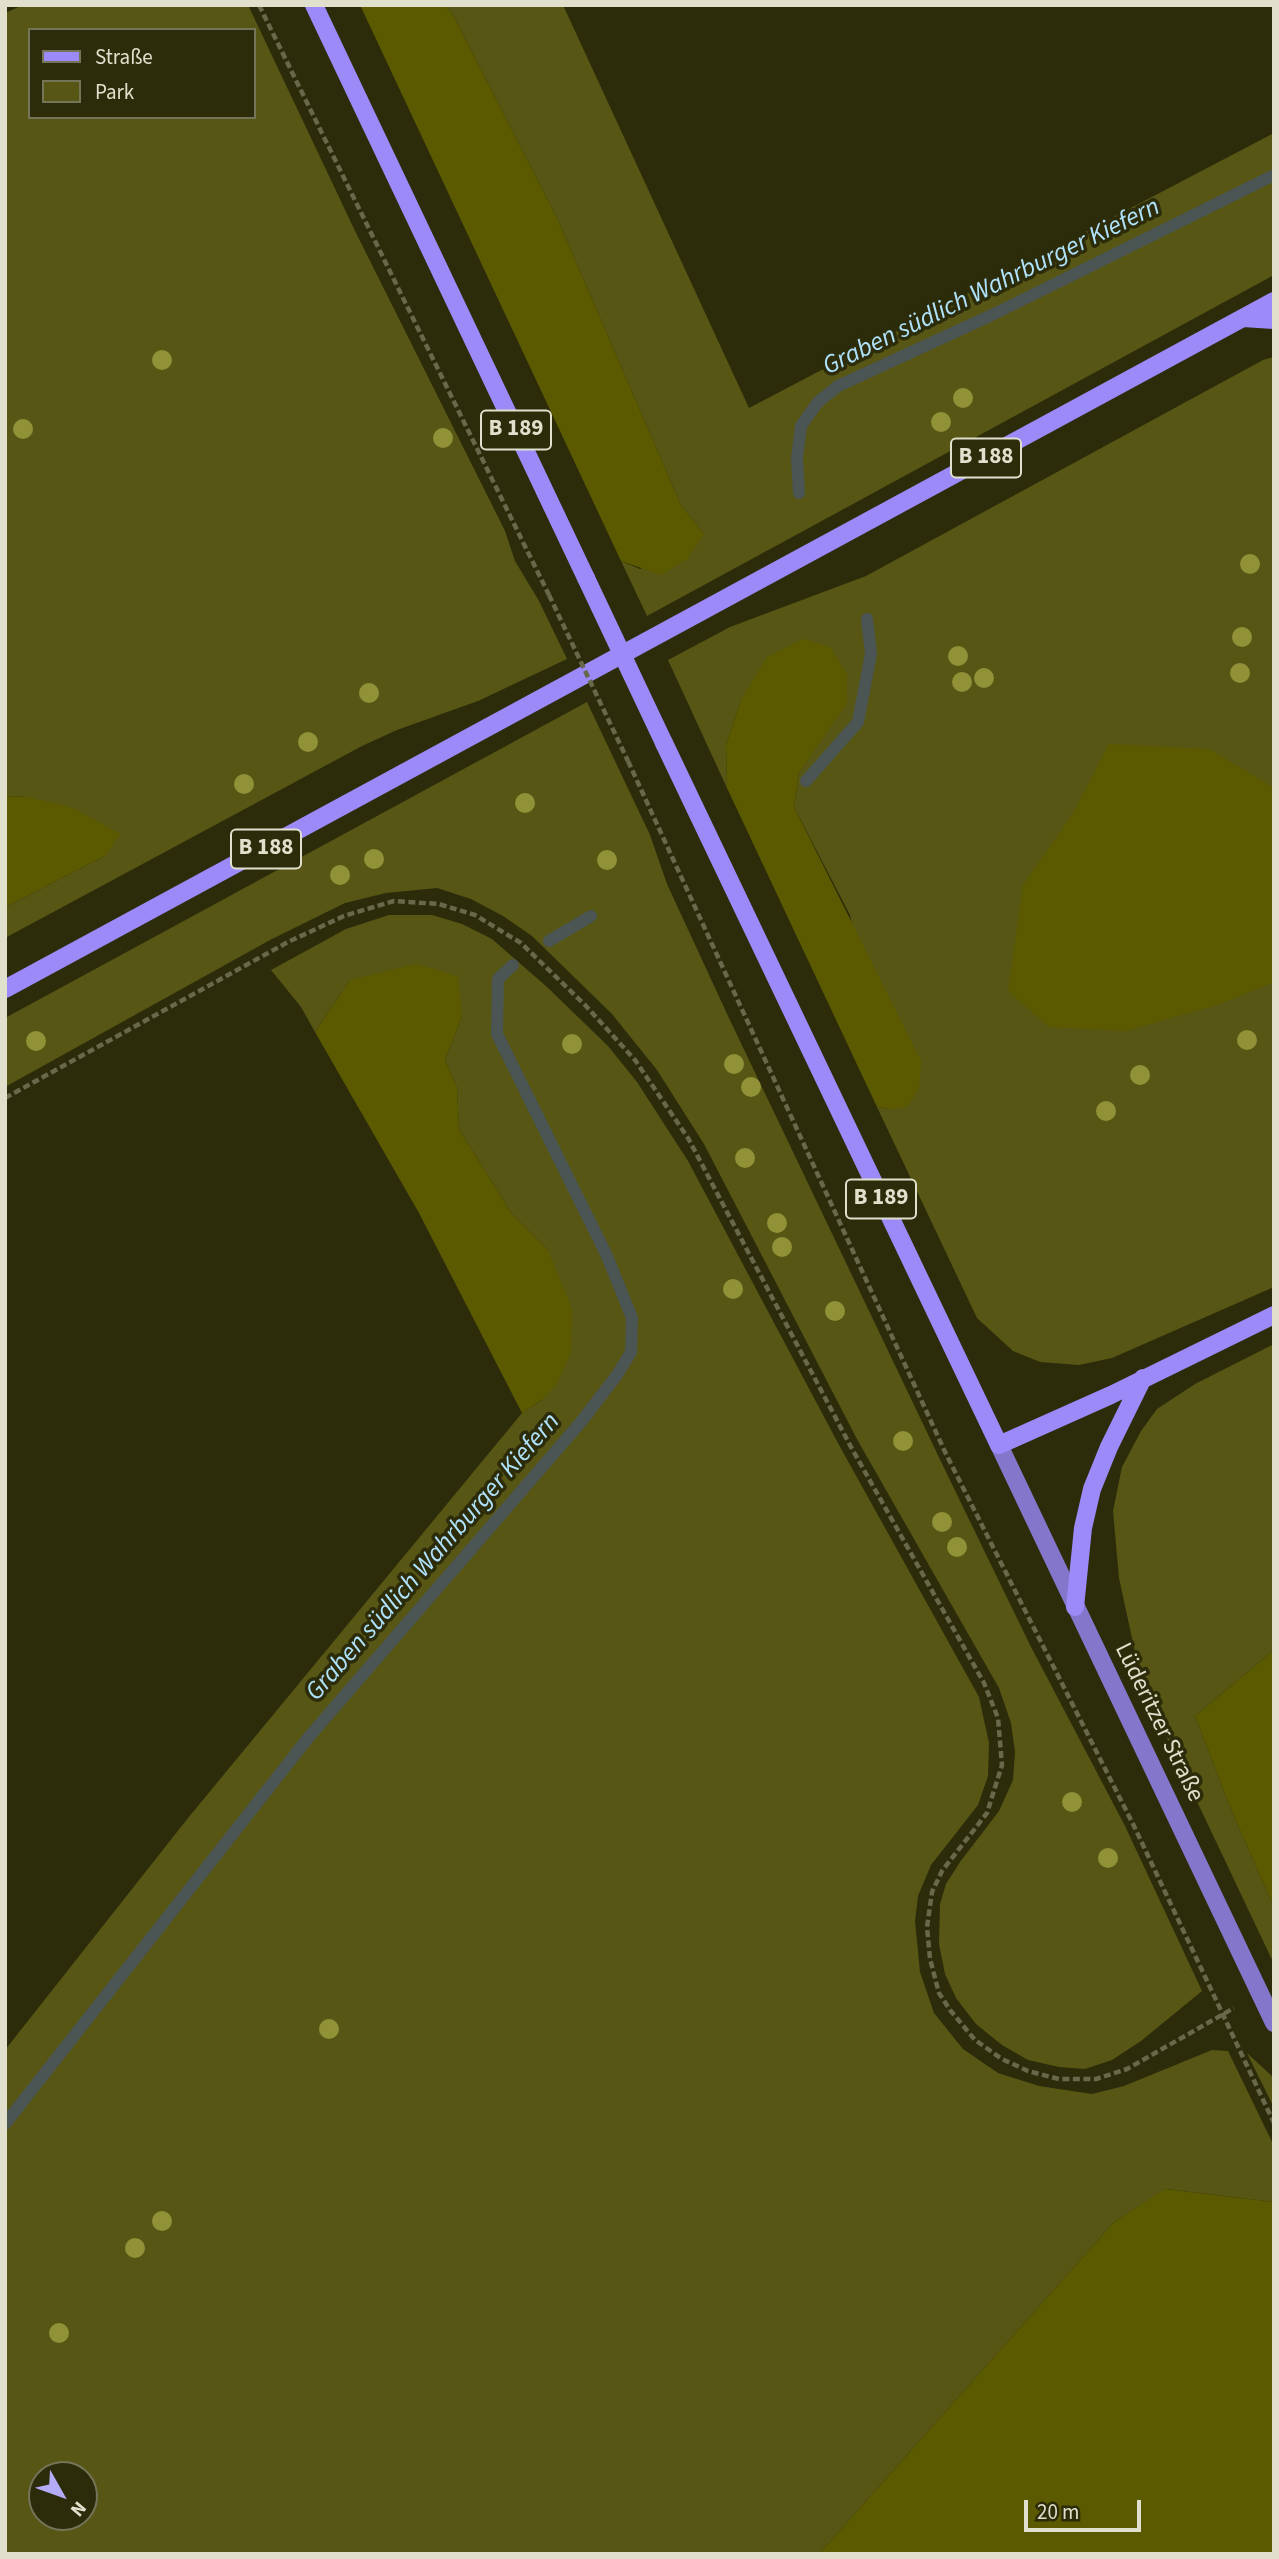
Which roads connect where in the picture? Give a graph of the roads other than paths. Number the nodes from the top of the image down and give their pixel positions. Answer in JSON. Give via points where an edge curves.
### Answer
{"nodes":[{"id":1,"x":314,"y":5,"type":"edge"},
{"id":2,"x":1274,"y":301,"type":"edge"},
{"id":3,"x":1242,"y":318,"type":"junction"},
{"id":4,"x":1274,"y":320,"type":"edge"},
{"id":5,"x":5,"y":989,"type":"edge"},
{"id":6,"x":1274,"y":1315,"type":"edge"},
{"id":7,"x":1143,"y":1378,"type":"junction"},
{"id":8,"x":999,"y":1445,"type":"junction"},
{"id":9,"x":1075,"y":1607,"type":"junction"},
{"id":10,"x":1274,"y":2023,"type":"edge"}],
"edges":[{"from":1,"to":8,"type":"main road","number":"B 189","bridge":true},
{"from":2,"to":3,"type":"main road"},
{"from":3,"to":4,"type":"main road"},
{"from":3,"to":5,"type":"main road","number":"B 188"},
{"from":6,"to":7,"type":"main road"},
{"from":7,"to":8,"type":"main road"},
{"from":7,"to":9,"type":"main road","via":[[1092,1489]]},
{"from":8,"to":9,"type":"main road","name":"Lüderitzer Straße"},
{"from":9,"to":10,"type":"main road","name":"Lüderitzer Straße"}]}
